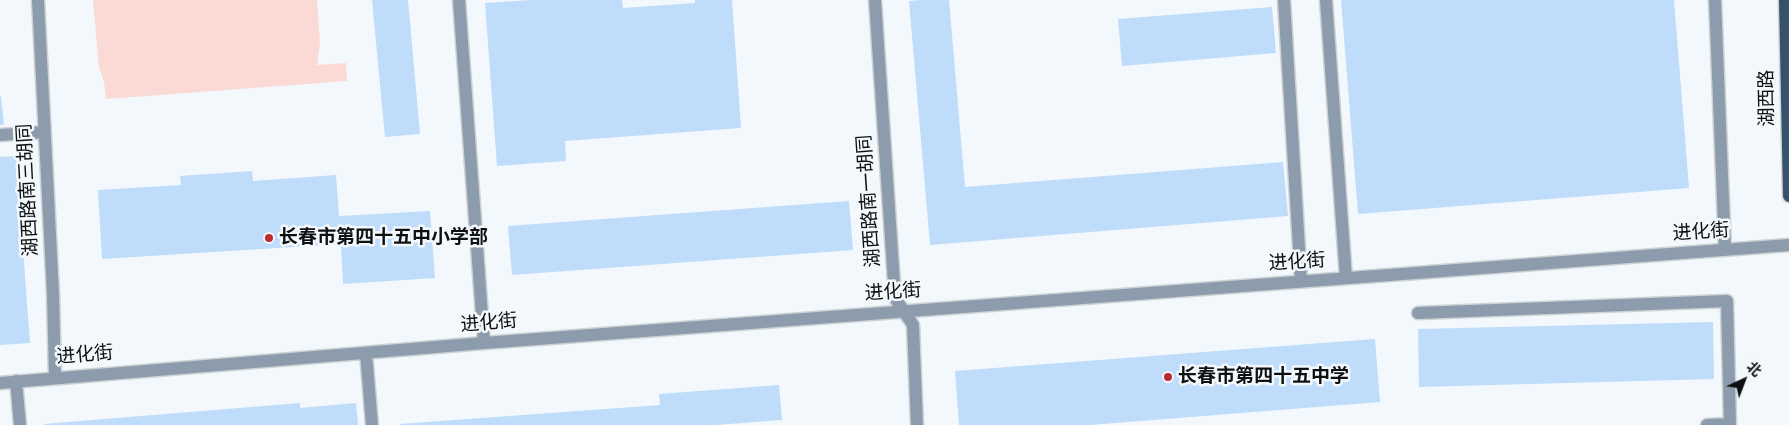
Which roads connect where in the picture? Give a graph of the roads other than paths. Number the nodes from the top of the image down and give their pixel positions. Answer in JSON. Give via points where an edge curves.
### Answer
{"nodes":[{"id":1,"x":38,"y":0,"type":"edge"},
{"id":2,"x":459,"y":0,"type":"edge"},
{"id":3,"x":875,"y":0,"type":"edge"},
{"id":4,"x":1284,"y":0,"type":"edge"},
{"id":5,"x":1326,"y":0,"type":"edge"},
{"id":6,"x":1715,"y":0,"type":"edge"},
{"id":7,"x":1785,"y":0,"type":"edge"},
{"id":8,"x":45,"y":132,"type":"junction"},
{"id":9,"x":0,"y":135,"type":"edge"},
{"id":10,"x":1789,"y":196,"type":"edge"},
{"id":11,"x":1789,"y":245,"type":"edge"},
{"id":12,"x":1726,"y":250,"type":"junction"},
{"id":13,"x":1346,"y":278,"type":"junction"},
{"id":14,"x":1301,"y":281,"type":"junction"},
{"id":15,"x":904,"y":311,"type":"junction"},
{"id":16,"x":1418,"y":313,"type":"dead end"},
{"id":17,"x":484,"y":343,"type":"junction"},
{"id":18,"x":366,"y":353,"type":"junction"},
{"id":19,"x":55,"y":377,"type":"junction"},
{"id":20,"x":16,"y":381,"type":"junction"},
{"id":21,"x":0,"y":383,"type":"edge"},
{"id":22,"x":20,"y":425,"type":"edge"},
{"id":23,"x":372,"y":425,"type":"edge"},
{"id":24,"x":917,"y":425,"type":"edge"},
{"id":25,"x":1707,"y":425,"type":"edge"},
{"id":26,"x":1730,"y":425,"type":"edge"}],
"edges":[{"from":1,"to":8,"type":"street","name":"湖西路南三胡同"},
{"from":2,"to":17,"type":"street"},
{"from":3,"to":15,"type":"street","name":"湖西路南一胡同","via":[[896,298]]},
{"from":4,"to":14,"type":"street"},
{"from":5,"to":13,"type":"street"},
{"from":6,"to":12,"type":"street"},
{"from":7,"to":10,"type":"main road","name":"湖西路"},
{"from":8,"to":9,"type":"street"},
{"from":8,"to":19,"type":"street","name":"湖西路南三胡同"},
{"from":11,"to":12,"type":"street","name":"进化街"},
{"from":12,"to":13,"type":"street","name":"进化街"},
{"from":13,"to":14,"type":"street","name":"进化街"},
{"from":14,"to":15,"type":"street","name":"进化街"},
{"from":15,"to":17,"type":"street","name":"进化街"},
{"from":15,"to":24,"type":"street","name":"湖西路南一胡同","via":[[913,325]]},
{"from":16,"to":26,"type":"street","via":[[1727,302]]},
{"from":17,"to":18,"type":"street","name":"进化街"},
{"from":18,"to":19,"type":"street","name":"进化街"},
{"from":18,"to":23,"type":"street"},
{"from":19,"to":20,"type":"street","name":"进化街"},
{"from":20,"to":21,"type":"street","name":"进化街"},
{"from":20,"to":22,"type":"street"},
{"from":25,"to":26,"type":"street"}]}
